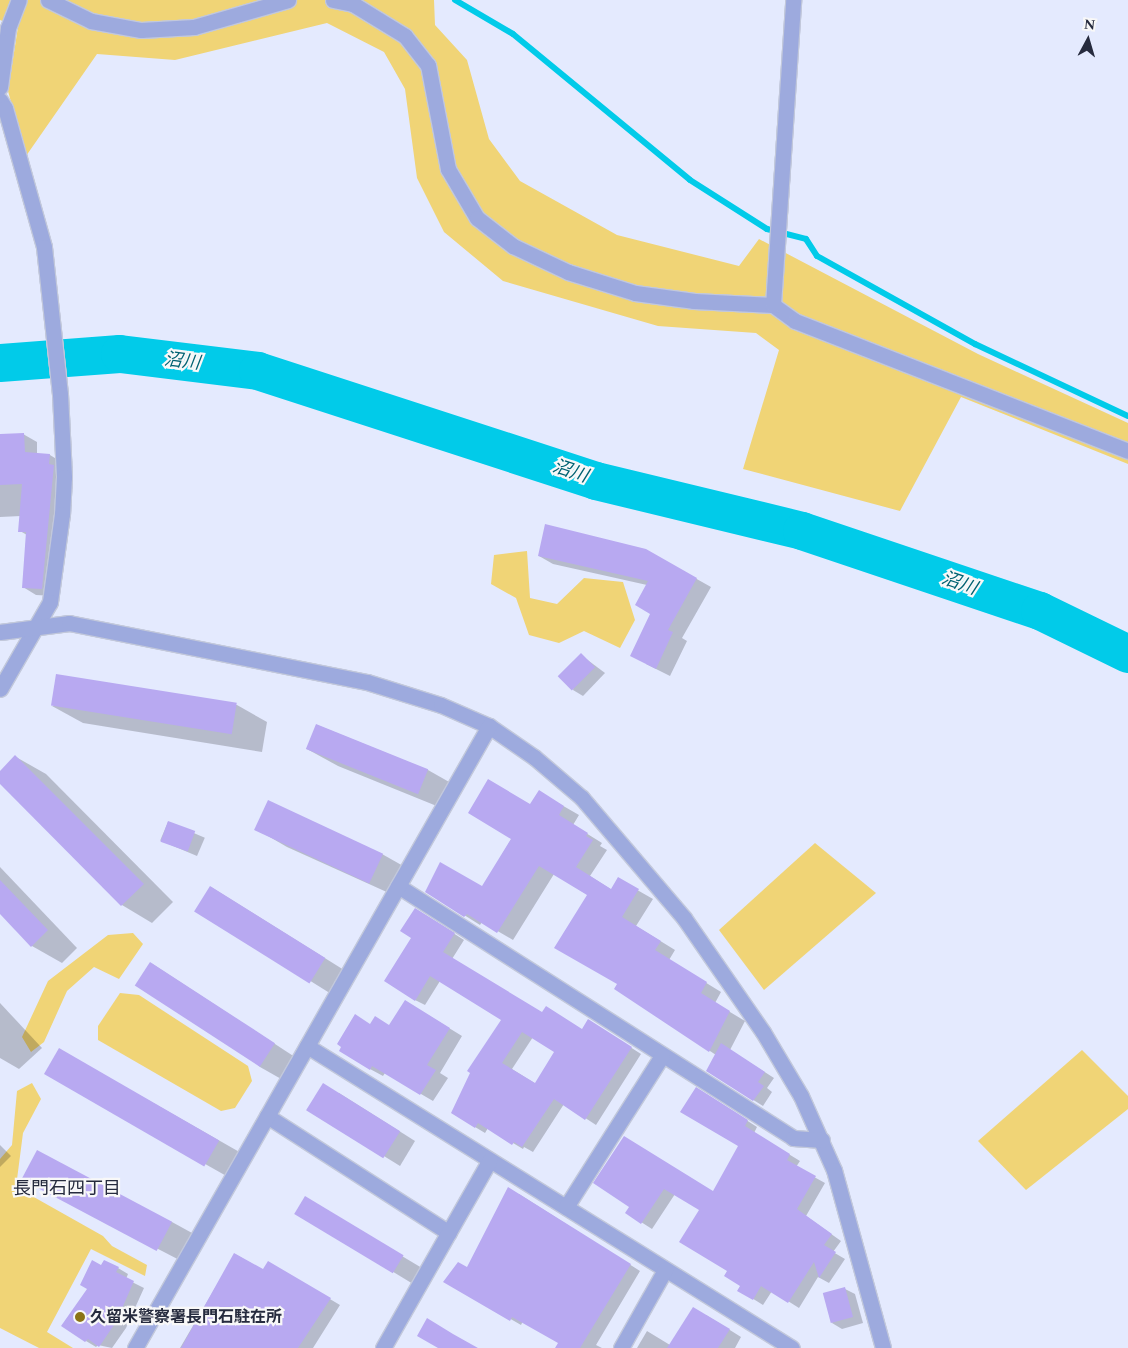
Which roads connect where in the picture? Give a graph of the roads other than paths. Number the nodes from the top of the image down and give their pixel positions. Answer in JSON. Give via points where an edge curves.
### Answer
{"nodes":[{"id":1,"x":19,"y":0,"type":"edge"},
{"id":2,"x":48,"y":0,"type":"edge"},
{"id":3,"x":288,"y":0,"type":"edge"},
{"id":4,"x":333,"y":0,"type":"edge"},
{"id":5,"x":793,"y":0,"type":"edge"},
{"id":6,"x":0,"y":87,"type":"edge"},
{"id":7,"x":0,"y":100,"type":"edge"},
{"id":8,"x":773,"y":306,"type":"junction"},
{"id":9,"x":1128,"y":451,"type":"edge"},
{"id":10,"x":36,"y":629,"type":"junction"},
{"id":11,"x":0,"y":632,"type":"edge"},
{"id":12,"x":0,"y":689,"type":"edge"},
{"id":13,"x":489,"y":726,"type":"junction"},
{"id":14,"x":398,"y":886,"type":"junction"},
{"id":15,"x":306,"y":1046,"type":"junction"},
{"id":16,"x":662,"y":1056,"type":"junction"},
{"id":17,"x":267,"y":1116,"type":"junction"},
{"id":18,"x":822,"y":1140,"type":"junction"},
{"id":19,"x":490,"y":1160,"type":"junction"},
{"id":20,"x":566,"y":1207,"type":"junction"},
{"id":21,"x":449,"y":1233,"type":"junction"},
{"id":22,"x":665,"y":1270,"type":"junction"},
{"id":23,"x":135,"y":1348,"type":"edge"},
{"id":24,"x":383,"y":1348,"type":"edge"},
{"id":25,"x":620,"y":1348,"type":"edge"},
{"id":26,"x":792,"y":1348,"type":"edge"},
{"id":27,"x":883,"y":1348,"type":"edge"}],
"edges":[{"from":1,"to":6,"type":"street","via":[[8,28]]},
{"from":2,"to":3,"type":"street","via":[[91,22],[141,30],[194,27]]},
{"from":4,"to":8,"type":"street","via":[[353,4],[405,36],[428,65],[448,169],[477,218],[513,246],[568,272],[636,293]]},
{"from":5,"to":8,"type":"street"},
{"from":7,"to":10,"type":"street","via":[[44,247],[60,394],[62,514],[50,602]]},
{"from":8,"to":9,"type":"street","via":[[795,321]]},
{"from":10,"to":11,"type":"street"},
{"from":10,"to":12,"type":"street"},
{"from":10,"to":13,"type":"street","via":[[69,623],[284,664],[367,682],[441,705]]},
{"from":13,"to":14,"type":"street"},
{"from":13,"to":18,"type":"street","via":[[534,757],[582,798],[684,918],[763,1032],[801,1096]]},
{"from":14,"to":15,"type":"street"},
{"from":14,"to":16,"type":"street"},
{"from":15,"to":17,"type":"street"},
{"from":15,"to":19,"type":"street"},
{"from":16,"to":18,"type":"street","via":[[793,1138]]},
{"from":16,"to":20,"type":"street"},
{"from":17,"to":21,"type":"street"},
{"from":17,"to":23,"type":"street"},
{"from":18,"to":27,"type":"street","via":[[851,1221]]},
{"from":19,"to":20,"type":"street"},
{"from":19,"to":21,"type":"street"},
{"from":20,"to":22,"type":"street"},
{"from":21,"to":24,"type":"street"},
{"from":22,"to":25,"type":"street"},
{"from":22,"to":26,"type":"street"}]}
